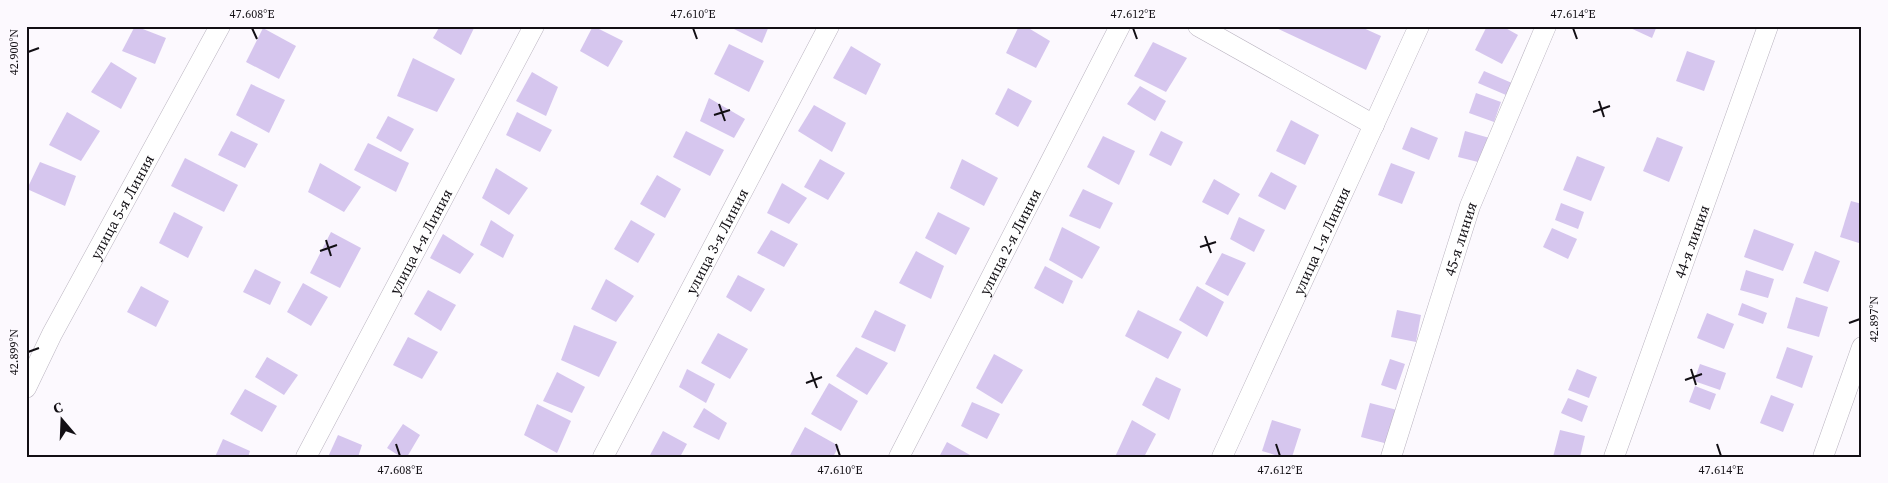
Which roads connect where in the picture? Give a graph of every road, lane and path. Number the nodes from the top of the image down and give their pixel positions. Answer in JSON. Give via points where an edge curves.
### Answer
{"nodes":[{"id":1,"x":220,"y":26,"type":"edge"},
{"id":2,"x":534,"y":26,"type":"edge"},
{"id":3,"x":829,"y":26,"type":"edge"},
{"id":4,"x":1120,"y":26,"type":"edge"},
{"id":5,"x":1198,"y":26,"type":"edge"},
{"id":6,"x":1419,"y":26,"type":"edge"},
{"id":7,"x":1546,"y":26,"type":"edge"},
{"id":8,"x":1768,"y":26,"type":"edge"},
{"id":9,"x":1374,"y":125,"type":"junction"},
{"id":10,"x":1862,"y":347,"type":"edge"},
{"id":11,"x":26,"y":388,"type":"edge"},
{"id":12,"x":306,"y":457,"type":"edge"},
{"id":13,"x":602,"y":457,"type":"edge"},
{"id":14,"x":899,"y":457,"type":"edge"},
{"id":15,"x":1222,"y":457,"type":"edge"},
{"id":16,"x":1391,"y":457,"type":"edge"},
{"id":17,"x":1614,"y":457,"type":"edge"},
{"id":18,"x":1823,"y":457,"type":"edge"}],
"edges":[{"from":1,"to":11,"type":"street","name":"улица 5-я Линия","via":[[52,334]]},
{"from":2,"to":12,"type":"street","name":"улица 4-я Линия"},
{"from":3,"to":13,"type":"street","name":"улица 3-я Линия"},
{"from":4,"to":14,"type":"street","name":"улица 2-я Линия"},
{"from":5,"to":9,"type":"street"},
{"from":6,"to":9,"type":"street","name":"улица 1-я Линия"},
{"from":7,"to":16,"type":"street","name":"45-я линия","via":[[1470,206]]},
{"from":8,"to":17,"type":"street","name":"44-я линия"},
{"from":9,"to":15,"type":"street","name":"улица 1-я Линия"},
{"from":10,"to":18,"type":"street"}]}
